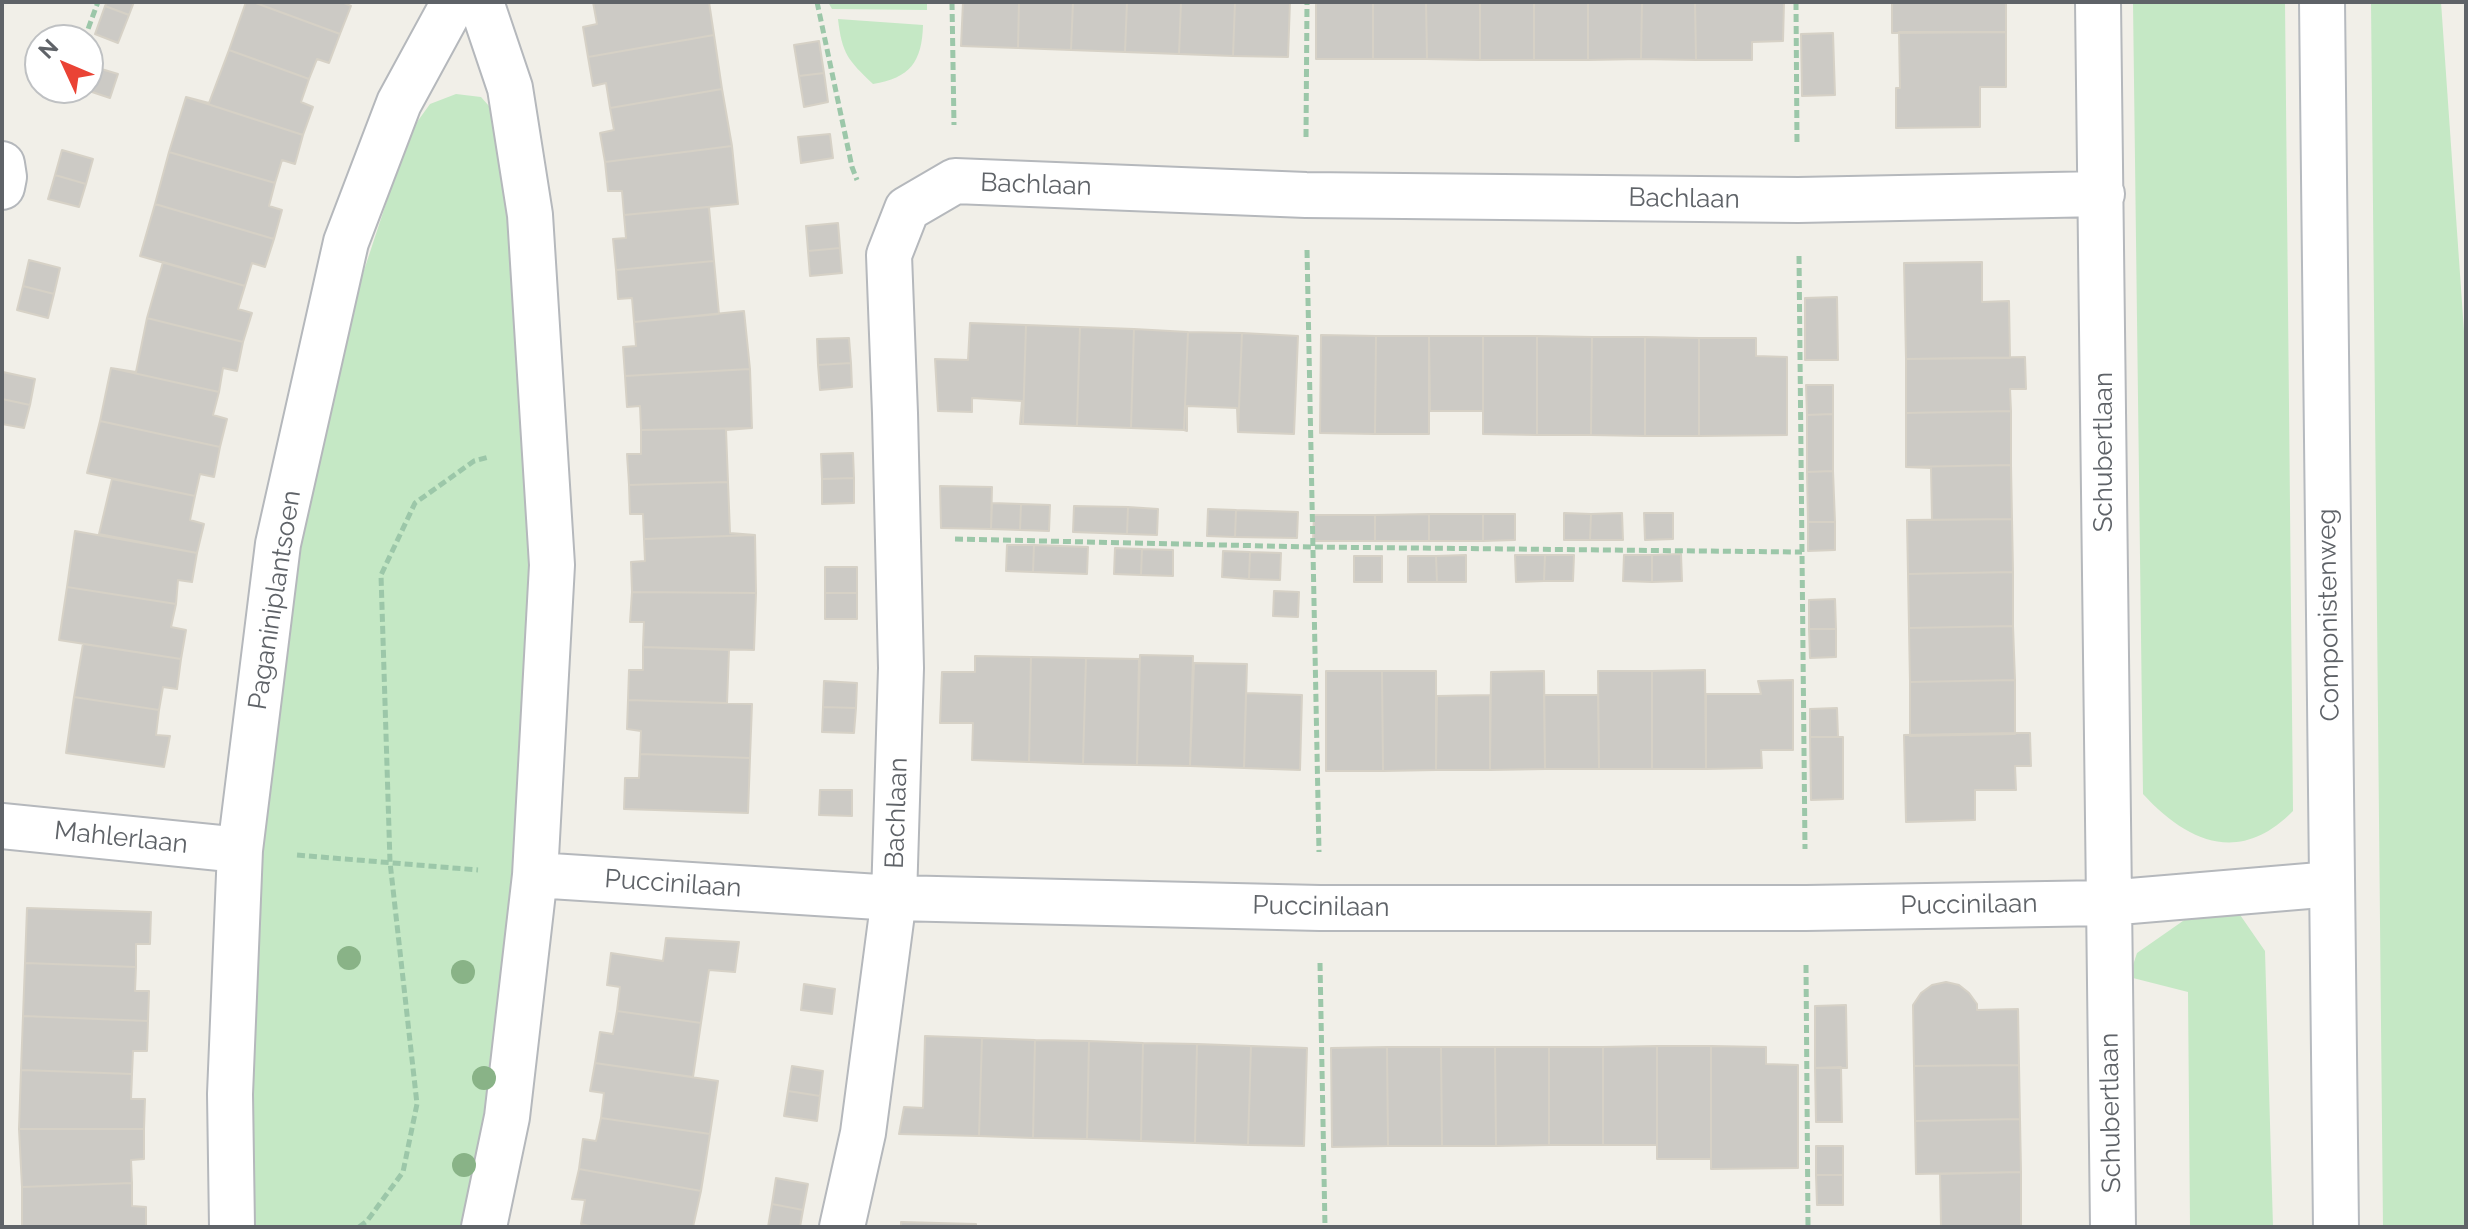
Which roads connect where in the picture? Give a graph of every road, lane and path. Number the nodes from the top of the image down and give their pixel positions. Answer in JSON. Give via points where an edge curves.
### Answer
{"nodes":[{"id":1,"x":98,"y":2,"type":"edge"},
{"id":2,"x":454,"y":2,"type":"edge"},
{"id":3,"x":481,"y":2,"type":"edge"},
{"id":4,"x":817,"y":2,"type":"edge"},
{"id":5,"x":952,"y":2,"type":"edge"},
{"id":6,"x":1307,"y":2,"type":"edge"},
{"id":7,"x":1796,"y":2,"type":"edge"},
{"id":8,"x":2098,"y":2,"type":"edge"},
{"id":9,"x":2322,"y":2,"type":"edge"},
{"id":10,"x":90,"y":24,"type":"edge"},
{"id":11,"x":1306,"y":149,"type":"dead end"},
{"id":12,"x":1797,"y":151,"type":"dead end"},
{"id":13,"x":2,"y":164,"type":"edge"},
{"id":14,"x":955,"y":181,"type":"junction"},
{"id":15,"x":2,"y":187,"type":"edge"},
{"id":16,"x":2102,"y":194,"type":"junction"},
{"id":17,"x":1798,"y":243,"type":"dead end"},
{"id":18,"x":1307,"y":249,"type":"dead end"},
{"id":19,"x":889,"y":255,"type":"junction"},
{"id":20,"x":544,"y":441,"type":"junction"},
{"id":21,"x":898,"y":543,"type":"junction"},
{"id":22,"x":1313,"y":547,"type":"junction"},
{"id":23,"x":1802,"y":552,"type":"junction"},
{"id":24,"x":2,"y":826,"type":"edge"},
{"id":25,"x":240,"y":850,"type":"junction"},
{"id":26,"x":1319,"y":854,"type":"dead end"},
{"id":27,"x":1805,"y":858,"type":"dead end"},
{"id":28,"x":390,"y":862,"type":"junction"},
{"id":29,"x":535,"y":875,"type":"junction"},
{"id":30,"x":2332,"y":884,"type":"junction"},
{"id":31,"x":894,"y":898,"type":"junction"},
{"id":32,"x":2107,"y":903,"type":"junction"},
{"id":33,"x":1320,"y":949,"type":"dead end"},
{"id":34,"x":1806,"y":952,"type":"dead end"},
{"id":35,"x":232,"y":1227,"type":"edge"},
{"id":36,"x":359,"y":1227,"type":"edge"},
{"id":37,"x":484,"y":1227,"type":"edge"},
{"id":38,"x":842,"y":1227,"type":"edge"},
{"id":39,"x":1325,"y":1227,"type":"edge"},
{"id":40,"x":1808,"y":1227,"type":"edge"},
{"id":41,"x":2113,"y":1227,"type":"edge"},
{"id":42,"x":2336,"y":1227,"type":"edge"}],
"edges":[{"from":1,"to":10,"type":"path"},
{"from":2,"to":25,"type":"street","name":"Paganiniplantsoen","via":[[399,103],[346,242],[278,544]]},
{"from":3,"to":20,"type":"street","via":[[510,88],[530,215]]},
{"from":4,"to":19,"type":"path","via":[[852,167]]},
{"from":5,"to":14,"type":"path"},
{"from":6,"to":11,"type":"path"},
{"from":7,"to":12,"type":"path"},
{"from":8,"to":16,"type":"street","name":"Schubertlaan"},
{"from":9,"to":30,"type":"street","name":"Componistenweg"},
{"from":13,"to":15,"type":"street"},
{"from":14,"to":16,"type":"street","name":"Bachlaan","via":[[1338,196],[1798,200]]},
{"from":14,"to":19,"type":"street","name":"Bachlaan","via":[[907,209]]},
{"from":16,"to":32,"type":"street","name":"Schubertlaan"},
{"from":17,"to":23,"type":"path"},
{"from":18,"to":22,"type":"path"},
{"from":19,"to":21,"type":"street","name":"Bachlaan"},
{"from":20,"to":28,"type":"path","via":[[474,461],[415,503],[381,575]]},
{"from":20,"to":29,"type":"street","via":[[552,565]]},
{"from":21,"to":22,"type":"path","via":[[933,538]]},
{"from":21,"to":31,"type":"street","name":"Bachlaan","via":[[901,668]]},
{"from":22,"to":23,"type":"path"},
{"from":22,"to":26,"type":"path"},
{"from":23,"to":27,"type":"path"},
{"from":24,"to":25,"type":"street","name":"Mahlerlaan"},
{"from":25,"to":28,"type":"path"},
{"from":25,"to":35,"type":"street","name":"Paganiniplantsoen","via":[[230,1094]]},
{"from":28,"to":29,"type":"path"},
{"from":28,"to":36,"type":"path","via":[[417,1104],[403,1172]]},
{"from":29,"to":31,"type":"street","name":"Puccinilaan"},
{"from":29,"to":37,"type":"street","via":[[507,1117]]},
{"from":30,"to":32,"type":"street"},
{"from":30,"to":42,"type":"street","name":"Componistenweg"},
{"from":31,"to":32,"type":"street","name":"Puccinilaan","via":[[1320,908]]},
{"from":31,"to":38,"type":"street","name":"Bachlaan","via":[[863,1133]]},
{"from":32,"to":41,"type":"street","name":"Schubertlaan"},
{"from":33,"to":39,"type":"path"},
{"from":34,"to":40,"type":"path"}]}
